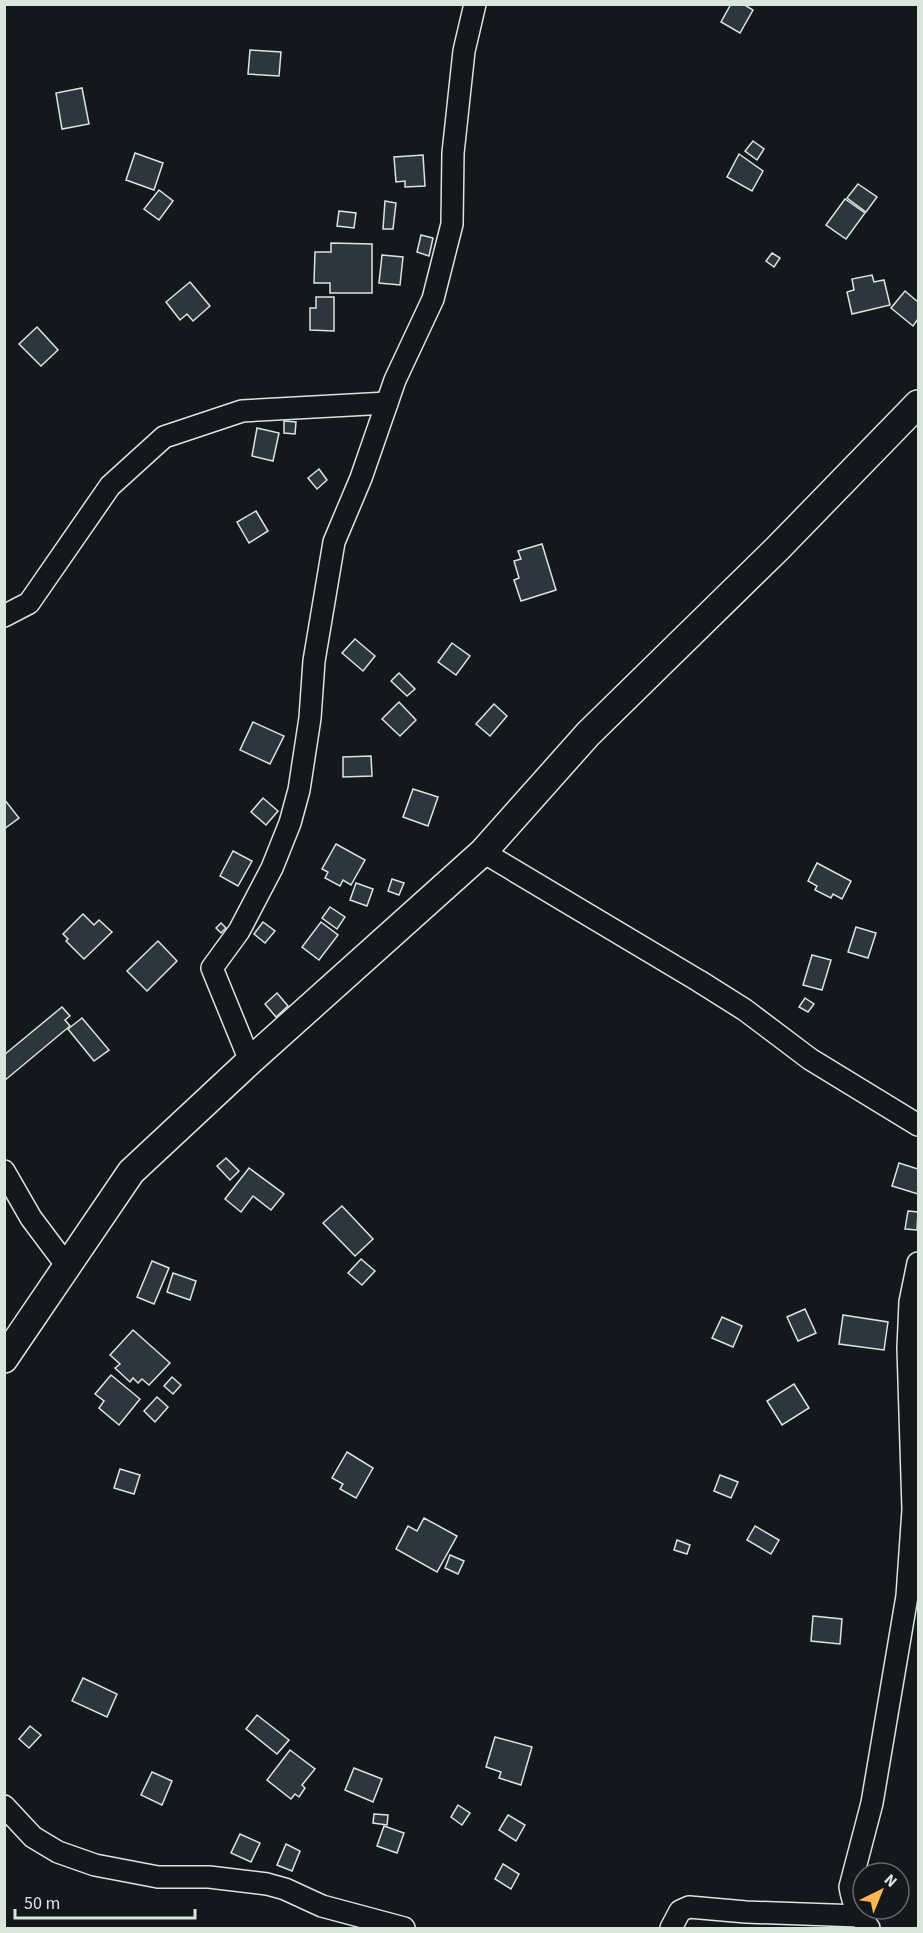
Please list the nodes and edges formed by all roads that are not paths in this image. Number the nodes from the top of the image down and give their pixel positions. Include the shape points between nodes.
1 (475, 4) edge
2 (387, 403) junction
3 (918, 404) edge
4 (4, 616) edge
5 (483, 852) junction
6 (250, 1061) junction
7 (918, 1125) edge
8 (4, 1171) edge
9 (918, 1263) edge
10 (67, 1266) junction
11 (4, 1359) edge
12 (4, 1806) edge
13 (864, 1922) edge
14 (404, 1929) edge
15 (671, 1929) edge

1 - 2 street via 464,51 456,119 452,224 433,299
2 - 4 street via 242,411 164,437 110,486 29,603
2 - 6 street via 334,542 314,661 299,790 290,823 239,931 212,968
3 - 5 street via 588,734
5 - 6 street
5 - 7 street via 745,1010 810,1059
6 - 10 street via 131,1172
8 - 10 street via 31,1218
9 - 13 street via 910,1302 908,1348 913,1510 907,1596 872,1803 850,1887
10 - 11 street
12 - 14 street via 33,1837 58,1852 95,1865 158,1877 209,1877 267,1884 322,1906
13 - 15 street via 689,1907 680,1911

